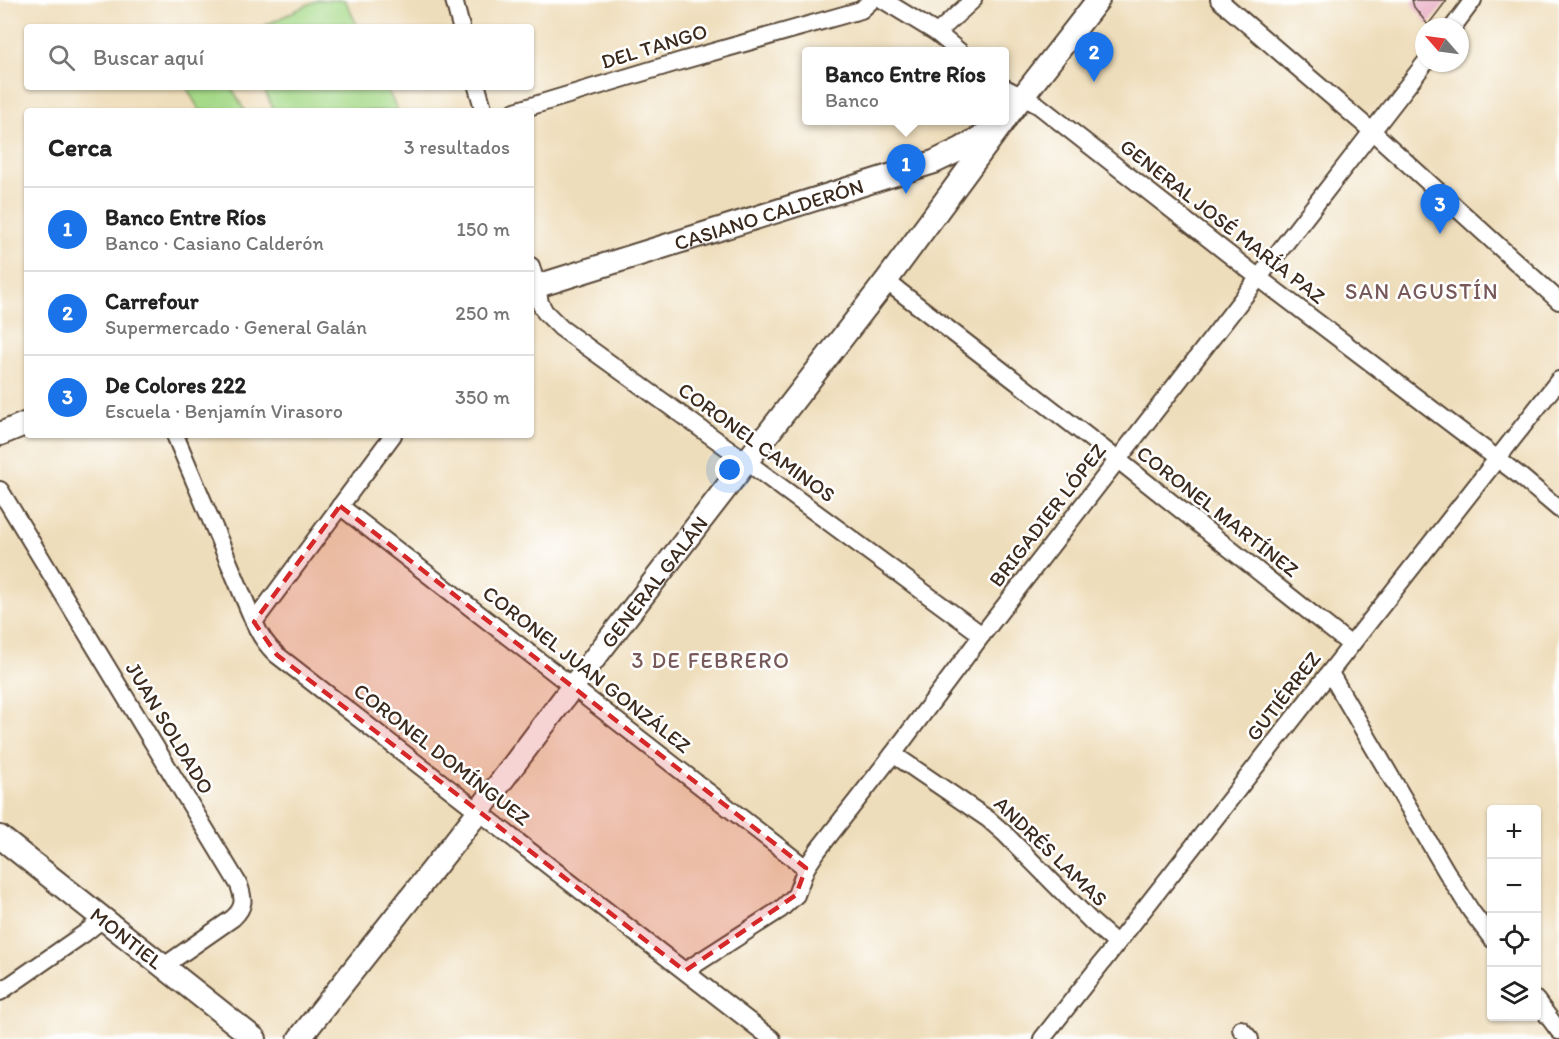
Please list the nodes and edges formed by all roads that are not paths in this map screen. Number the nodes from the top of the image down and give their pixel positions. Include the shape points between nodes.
1 (454, 0) edge
2 (872, 0) edge
3 (883, 0) edge
4 (973, 0) edge
5 (1098, 0) edge
6 (1219, 0) edge
7 (1473, 0) edge
8 (1460, 18) edge
9 (460, 24) edge
10 (937, 33) junction
11 (955, 47) edge
12 (1418, 72) edge
13 (478, 90) edge
14 (1014, 93) edge
15 (483, 108) edge
16 (525, 108) edge
17 (997, 125) edge
18 (1000, 125) edge
19 (1373, 132) junction
20 (911, 169) junction
21 (945, 203) junction
22 (1259, 278) junction
23 (534, 280) edge
24 (886, 281) junction
25 (534, 283) edge
26 (1559, 301) edge
27 (1559, 380) edge
28 (24, 424) edge
29 (0, 434) edge
30 (176, 438) edge
31 (391, 438) edge
32 (1496, 459) junction
33 (1118, 460) junction
34 (747, 462) junction
35 (0, 490) edge
36 (340, 506) junction
37 (1559, 509) edge
38 (254, 622) junction
39 (982, 636) junction
40 (1351, 645) junction
41 (1330, 673) junction
42 (573, 686) junction
43 (893, 754) junction
44 (479, 811) junction
45 (0, 837) edge
46 (806, 868) junction
47 (104, 918) junction
48 (1487, 933) edge
49 (1116, 943) junction
50 (164, 966) junction
51 (686, 971) junction
52 (0, 992) edge
53 (1541, 1009) edge
54 (1555, 1034) edge
55 (255, 1039) edge
56 (299, 1039) edge
57 (772, 1039) edge
58 (1042, 1039) edge

1 - 9 street
2 - 16 street, DEL TANGO via 861,10
3 - 10 street
4 - 10 street
5 - 14 street, GENERAL GALÁN
6 - 19 street
7 - 8 street
10 - 11 street
12 - 19 street, BRIGADIER LÓPEZ
13 - 15 street
14 - 22 street, GENERAL JOSÉ MARÍA PAZ via 1038,105
17 - 20 street, CASIANO CALDERÓN via 961,149
18 - 21 street, GENERAL GALÁN
19 - 22 street, BRIGADIER LÓPEZ
19 - 26 street
20 - 21 street via 943,176
20 - 23 street, CASIANO CALDERÓN
21 - 24 street, GENERAL GALÁN
22 - 32 street, GENERAL JOSÉ MARÍA PAZ
22 - 33 street, BRIGADIER LÓPEZ
24 - 33 street, CORONEL MARTÍNEZ
24 - 34 street, GENERAL GALÁN
25 - 34 street, CORONEL CAMINOS via 545,312 561,328
27 - 32 street, GUTIÉRREZ
28 - 29 street
30 - 38 street, CORONEL DOMÍNGUEZ
31 - 36 street
32 - 37 street, GENERAL JOSÉ MARÍA PAZ
32 - 40 street, GUTIÉRREZ
33 - 39 street, BRIGADIER LÓPEZ
33 - 40 street, CORONEL MARTÍNEZ
34 - 39 street, CORONEL CAMINOS
34 - 42 street, GENERAL GALÁN
35 - 50 street, JUAN SOLDADO via 239,885 243,904 239,912
36 - 38 street
36 - 42 street, CORONEL JUAN GONZÁLEZ
38 - 44 street, CORONEL DOMÍNGUEZ via 260,636 277,655
39 - 43 street, BRIGADIER LÓPEZ
40 - 41 street, GUTIÉRREZ
41 - 48 street via 1446,872
41 - 49 street, GUTIÉRREZ
42 - 44 street, GENERAL GALÁN
42 - 46 street, CORONEL JUAN GONZÁLEZ
43 - 46 street, BRIGADIER LÓPEZ
43 - 49 street, ANDRÉS LAMAS via 1004,832
44 - 51 street, CORONEL DOMÍNGUEZ
44 - 56 street, GENERAL GALÁN
45 - 47 street, MONTIEL
46 - 51 street, BRIGADIER LÓPEZ via 796,895 781,909
47 - 50 street, MONTIEL
47 - 52 street
49 - 58 street, GUTIÉRREZ
50 - 55 street, MONTIEL
51 - 57 street, CORONEL DOMÍNGUEZ
53 - 54 street

